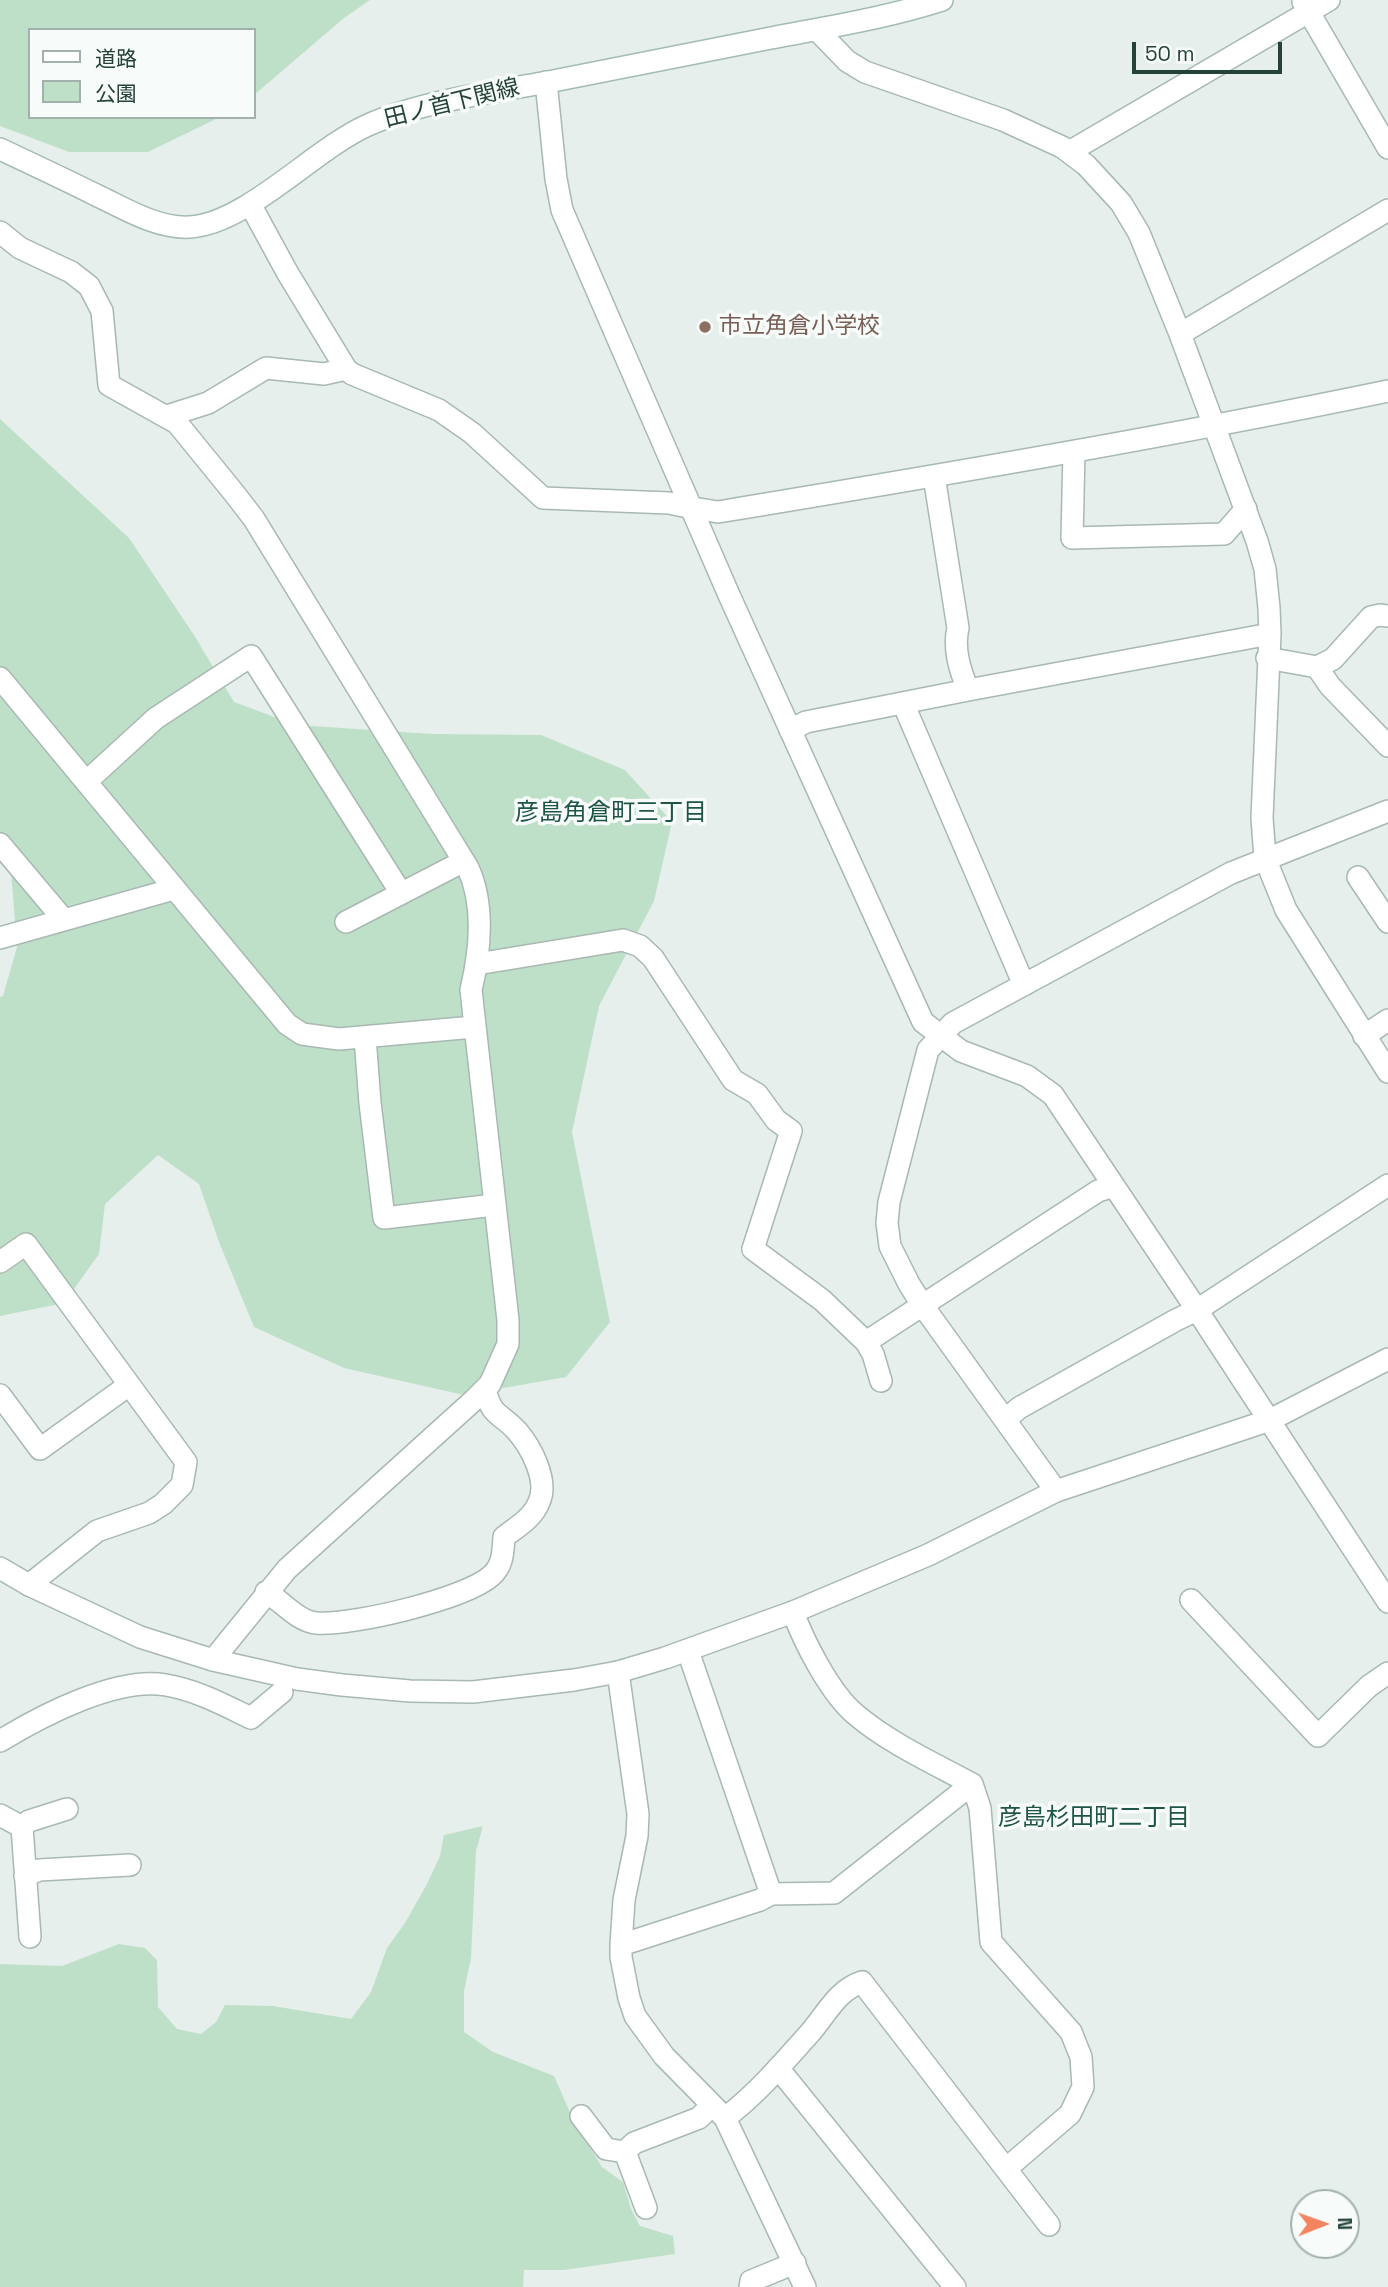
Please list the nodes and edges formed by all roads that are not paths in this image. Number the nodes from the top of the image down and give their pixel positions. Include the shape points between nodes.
1 (942, 0) edge
2 (1329, 0) edge
3 (1305, 6) edge
4 (817, 30) junction
5 (546, 82) junction
6 (1388, 148) edge
7 (0, 149) edge
8 (1069, 152) junction
9 (250, 204) junction
10 (1388, 210) edge
11 (0, 232) edge
12 (1180, 334) junction
13 (346, 369) junction
14 (1388, 391) edge
15 (167, 416) junction
16 (1216, 426) junction
17 (1074, 452) junction
18 (934, 476) junction
19 (693, 508) junction
20 (1246, 509) junction
21 (1388, 616) edge
22 (1269, 634) junction
23 (1267, 658) junction
24 (1317, 667) junction
25 (0, 678) edge
26 (968, 690) junction
27 (903, 703) junction
28 (790, 730) junction
29 (1388, 746) edge
30 (86, 782) junction
31 (1388, 811) edge
32 (0, 844) edge
33 (1265, 858) junction
34 (464, 860) junction
35 (1358, 877) dead end
36 (174, 889) junction
37 (401, 893) junction
38 (1385, 912) edge
39 (64, 920) junction
40 (346, 922) dead end
41 (0, 938) edge
42 (477, 964) junction
43 (1024, 985) junction
44 (1388, 1020) edge
45 (474, 1027) junction
46 (939, 1035) junction
47 (1364, 1036) junction
48 (366, 1037) junction
49 (1388, 1072) edge
50 (1388, 1185) edge
51 (1114, 1186) junction
52 (494, 1205) junction
53 (0, 1262) edge
54 (923, 1306) junction
55 (1197, 1310) junction
56 (866, 1342) junction
57 (1388, 1359) edge
58 (881, 1381) dead end
59 (129, 1385) junction
60 (485, 1389) junction
61 (0, 1395) edge
62 (1005, 1420) junction
63 (1270, 1420) junction
64 (1056, 1491) junction
65 (0, 1567) edge
66 (1381, 1576) edge
67 (29, 1585) junction
68 (266, 1592) junction
69 (1191, 1600) dead end
70 (1388, 1602) edge
71 (793, 1612) junction
72 (688, 1651) junction
73 (213, 1660) junction
74 (618, 1672) junction
75 (1388, 1673) edge
76 (282, 1692) dead end
77 (0, 1741) edge
78 (972, 1784) junction
79 (67, 1809) dead end
80 (0, 1815) edge
81 (22, 1827) junction
82 (130, 1865) dead end
83 (25, 1877) junction
84 (771, 1894) junction
85 (30, 1937) dead end
86 (621, 1945) junction
87 (778, 2068) junction
88 (718, 2111) junction
89 (581, 2116) dead end
90 (625, 2151) junction
91 (1007, 2168) junction
92 (646, 2207) dead end
93 (1049, 2225) dead end
94 (795, 2263) junction
95 (750, 2287) edge
96 (806, 2287) edge
97 (955, 2287) edge

1 - 4 street, 田ノ首下関線
2 - 3 street
3 - 6 street
3 - 8 street
4 - 5 street, 田ノ首下関線
4 - 8 street via 847,61 865,72 1003,121
5 - 9 street, 田ノ首下関線 via 468,96 369,125 338,141
5 - 19 street via 562,210
7 - 9 street, 田ノ首下関線 via 146,218 180,228 202,226
8 - 12 street via 1121,203 1139,233
9 - 13 street
10 - 12 street
11 - 15 street via 89,286 102,311 109,385
12 - 16 street
13 - 15 street via 324,374 266,368 208,403
13 - 19 street via 446,415 543,498
14 - 16 street
15 - 34 street via 211,462 254,519
16 - 17 street
16 - 20 street
17 - 18 street
17 - 20 street via 1072,538 1224,534
18 - 19 street via 718,512
18 - 26 street via 958,628 955,641
19 - 28 street
20 - 22 street via 1265,569
21 - 24 street via 1371,617 1333,659
22 - 23 street
22 - 26 street
23 - 24 street
23 - 33 street
24 - 29 street
25 - 30 street
26 - 27 street
27 - 28 street via 806,722
27 - 43 street
28 - 46 street via 923,1023
30 - 36 street
30 - 37 street via 156,718 251,656
31 - 33 street
32 - 39 street
33 - 43 street
33 - 47 street via 1286,910
34 - 37 street
34 - 42 street via 476,884
35 - 38 street
36 - 39 street
36 - 48 street via 287,1024 320,1038
37 - 40 street
39 - 41 street
42 - 45 street via 471,990
42 - 56 street via 623,940 640,946 653,958 733,1080 757,1094 776,1120 791,1131 753,1249 822,1300
43 - 46 street via 965,1015
44 - 47 street
45 - 48 street
45 - 52 street
46 - 51 street via 961,1051 1008,1067 1047,1090
46 - 54 street via 928,1050 887,1223 890,1246
47 - 49 street
48 - 52 street via 384,1218
50 - 55 street
51 - 54 street via 1098,1191
51 - 55 street
52 - 60 street via 508,1343
53 - 59 street via 26,1244
54 - 56 street
54 - 62 street
55 - 62 street
55 - 63 street
56 - 58 street
57 - 63 street
59 - 61 street via 40,1449
59 - 67 street via 186,1462 182,1485 149,1513 97,1531
60 - 68 street
60 - 68 street via 489,1407 526,1443 541,1487 541,1499 533,1513 505,1537 503,1556 492,1576 431,1602 340,1622 308,1621
62 - 64 street
63 - 64 street
63 - 66 street
64 - 71 street via 928,1555
65 - 67 street
66 - 70 street
67 - 73 street via 141,1637
68 - 73 street
69 - 75 street via 1318,1736 1368,1686
71 - 72 street
71 - 78 street via 802,1636 855,1714 910,1751
72 - 74 street
72 - 84 street
73 - 74 street via 297,1679 410,1691 473,1692
74 - 86 street via 638,1814
76 - 77 street via 251,1718 165,1684 110,1689
78 - 84 street via 834,1893
78 - 91 street via 980,1808 991,1942 1071,2032 1081,2057 1083,2087 1070,2114
79 - 81 street
80 - 81 street
81 - 83 street
82 - 83 street via 39,1870
83 - 85 street
84 - 86 street
86 - 88 street via 635,2016 664,2056
87 - 88 street via 746,2102
87 - 91 street via 828,2007 862,1982
87 - 97 street
88 - 90 street via 634,2143
88 - 94 street
89 - 90 street via 606,2149
90 - 92 street
91 - 93 street
94 - 95 street via 751,2281
94 - 96 street

